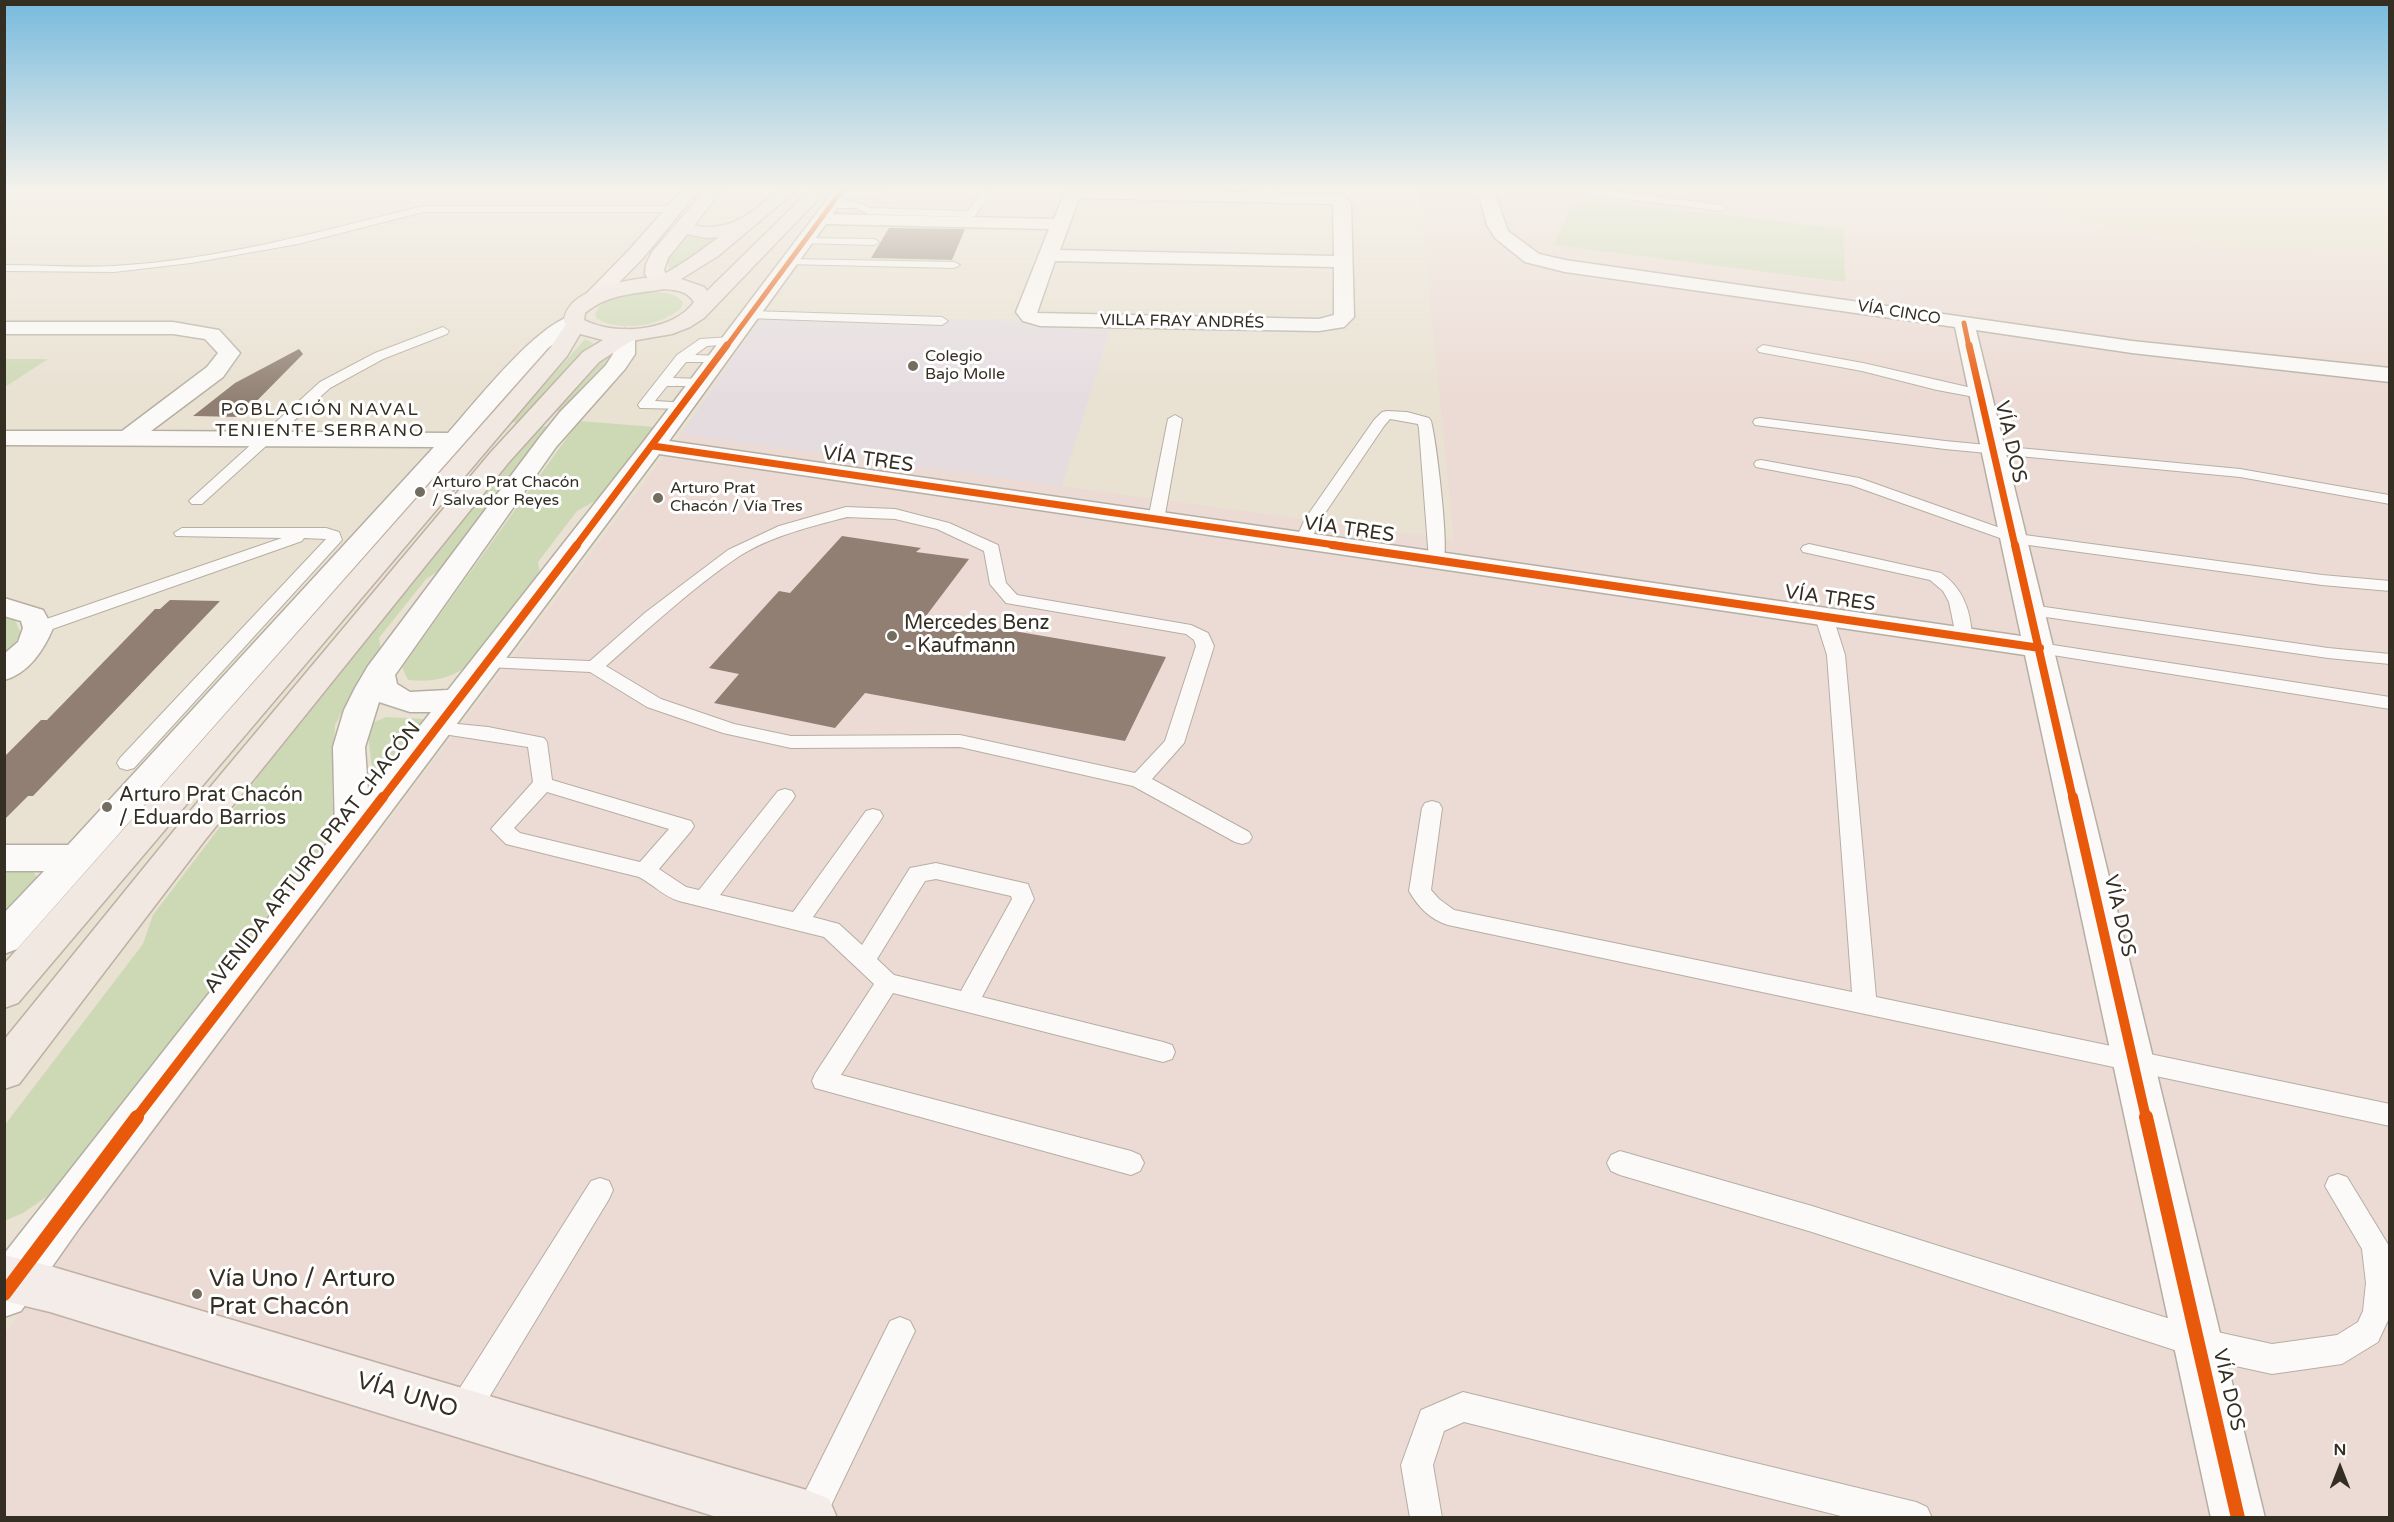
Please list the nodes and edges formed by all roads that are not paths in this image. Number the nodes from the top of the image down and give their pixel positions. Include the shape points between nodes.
1 (190, 260) edge
2 (631, 260) edge
3 (657, 260) edge
4 (699, 260) edge
5 (758, 260) edge
6 (1047, 260) edge
7 (1261, 260) edge
8 (1540, 260) edge
9 (790, 262) joint
10 (1344, 262) joint
11 (954, 265) dead end
12 (4, 268) edge
13 (660, 284) junction
14 (594, 297) junction
15 (703, 306) junction
16 (751, 315) junction
17 (942, 321) dead end
18 (575, 323) junction
19 (1964, 323) junction
20 (4, 328) edge
21 (443, 331) dead end
22 (625, 335) junction
23 (731, 341) junction
24 (1763, 350) dead end
25 (682, 358) junction
26 (718, 359) junction
27 (2390, 375) edge
28 (663, 381) junction
29 (700, 382) junction
30 (1980, 394) junction
31 (683, 406) junction
32 (1175, 419) dead end
33 (1760, 422) dead end
34 (4, 438) edge
35 (128, 438) junction
36 (266, 438) junction
37 (454, 440) junction
38 (653, 446) junction
39 (1993, 448) junction
40 (1761, 464) dead end
41 (2389, 500) edge
42 (197, 501) dead end
43 (1156, 520) junction
44 (182, 533) dead end
45 (312, 533) junction
46 (2014, 537) junction
47 (1303, 541) junction
48 (1809, 549) dead end
49 (1437, 560) junction
50 (2390, 586) edge
51 (4, 606) edge
52 (2031, 610) junction
53 (1824, 617) junction
54 (38, 628) junction
55 (1963, 637) junction
56 (2040, 648) junction
57 (2390, 659) edge
58 (487, 662) junction
59 (594, 667) junction
60 (4, 671) edge
61 (379, 673) junction
62 (459, 698) junction
63 (2390, 703) edge
64 (436, 728) junction
65 (127, 763) dead end
66 (1139, 781) junction
67 (543, 784) junction
68 (785, 796) dead end
69 (1432, 808) dead end
70 (873, 816) dead end
71 (353, 837) junction
72 (1242, 837) dead end
73 (4, 858) edge
74 (78, 858) junction
75 (644, 871) junction
76 (704, 899) junction
77 (798, 922) junction
78 (6, 935) edge
79 (864, 961) junction
80 (887, 982) junction
81 (4, 992) edge
82 (967, 1003) junction
83 (1865, 1004) junction
84 (1163, 1052) dead end
85 (2134, 1060) junction
86 (4, 1071) edge
87 (2390, 1114) edge
88 (1131, 1163) dead end
89 (1620, 1163) dead end
90 (2338, 1186) dead end
91 (600, 1190) dead end
92 (8, 1284) edge
93 (900, 1331) dead end
94 (2199, 1343) junction
95 (462, 1413) junction
96 (809, 1517) edge
97 (1426, 1518) edge
98 (1916, 1518) edge
99 (2238, 1518) edge

1 - 12 lane via 114,269
2 - 14 main road
3 - 13 main road via 655,277
4 - 13 highway
5 - 15 highway
6 - 10 street, VILLA FRAY ANDRÉS via 1026,312 1034,319 1332,324 1344,317
7 - 10 street
8 - 19 street, VÍA CINCO
9 - 11 lane
9 - 16 street, AVENIDA ARTURO PRAT CHACÓN
13 - 14 highway via 625,287
13 - 15 highway via 692,289 701,295
14 - 18 highway via 575,311
15 - 22 highway via 692,317 671,327
16 - 17 lane
16 - 23 street, AVENIDA ARTURO PRAT CHACÓN
18 - 22 highway via 594,332
18 - 37 street via 545,339
18 - 81 highway via 559,351 497,424
19 - 27 street, VÍA CINCO via 2132,347
19 - 30 street, VÍA DOS
20 - 35 street via 173,328 212,334 230,353 215,372
21 - 36 lane via 379,356 324,385
22 - 61 street, AVENIDA ARTURO PRAT CHACÓN via 624,354 614,369 548,442
22 - 86 highway via 591,357 500,457 192,831
23 - 25 lane via 704,342
23 - 26 street, AVENIDA ARTURO PRAT CHACÓN
24 - 30 lane via 1863,367
25 - 26 lane
25 - 28 lane
26 - 29 street, AVENIDA ARTURO PRAT CHACÓN
28 - 29 lane
28 - 31 lane via 645,405
29 - 31 street, AVENIDA ARTURO PRAT CHACÓN
30 - 39 street, VÍA DOS
31 - 38 street, AVENIDA ARTURO PRAT CHACÓN
32 - 43 lane
33 - 39 lane
34 - 35 street
35 - 36 street
36 - 37 street
36 - 42 lane
37 - 74 street
38 - 43 street, VÍA TRES
38 - 58 street, AVENIDA ARTURO PRAT CHACÓN
39 - 41 lane via 2240,473
39 - 46 street, VÍA DOS
40 - 46 lane via 1854,481
43 - 47 street, VÍA TRES
44 - 45 lane
45 - 54 lane
45 - 65 lane via 333,536 334,540
46 - 50 lane
46 - 52 street, VÍA DOS
47 - 49 street, VÍA TRES
47 - 49 lane via 1313,519 1379,423 1387,415 1407,416 1424,421 1426,429
48 - 55 lane via 1935,576 1947,583 1963,617
49 - 53 street, VÍA TRES
51 - 54 street via 33,616
52 - 56 street, VÍA DOS
52 - 57 lane
53 - 55 street, VÍA TRES
53 - 83 lane via 1836,655
54 - 60 street via 30,646
55 - 56 street, VÍA TRES
56 - 63 lane
56 - 85 street, VÍA DOS
58 - 59 lane
58 - 62 street, AVENIDA ARTURO PRAT CHACÓN
59 - 66 lane via 654,703 730,729 791,742 960,741
59 - 66 lane via 734,553 785,530 846,512 895,514 943,526 992,548 998,584 1012,599 1191,630 1202,637 1205,646 1174,743
61 - 62 street, AVENIDA ARTURO PRAT CHACÓN via 379,683 394,698 424,703
61 - 71 street, AVENIDA ARTURO PRAT CHACÓN via 360,710 349,747
62 - 64 street, AVENIDA ARTURO PRAT CHACÓN
64 - 67 lane via 537,742
64 - 71 street, AVENIDA ARTURO PRAT CHACÓN
66 - 72 lane
67 - 75 lane via 684,826
67 - 75 lane via 501,829 513,839
68 - 76 lane
69 - 83 lane via 1420,891 1448,917
70 - 77 lane
71 - 92 street, AVENIDA ARTURO PRAT CHACÓN
73 - 74 street
74 - 78 street
75 - 76 lane via 679,893
76 - 77 lane
77 - 79 lane via 831,930
79 - 80 lane
79 - 82 lane via 918,874 936,871 1020,890 1023,899
80 - 82 lane
80 - 88 lane via 824,1081
82 - 84 lane
83 - 85 lane
85 - 87 lane
85 - 94 street, VÍA DOS
89 - 94 lane via 1812,1219
90 - 94 lane via 2375,1246 2380,1283 2377,1312 2368,1332 2342,1349 2272,1359
91 - 95 lane
92 - 95 main road, VÍA UNO via 50,1289
93 - 96 lane
94 - 99 street, VÍA DOS
95 - 96 main road, VÍA UNO
97 - 98 lane via 1417,1465 1432,1421 1463,1407

